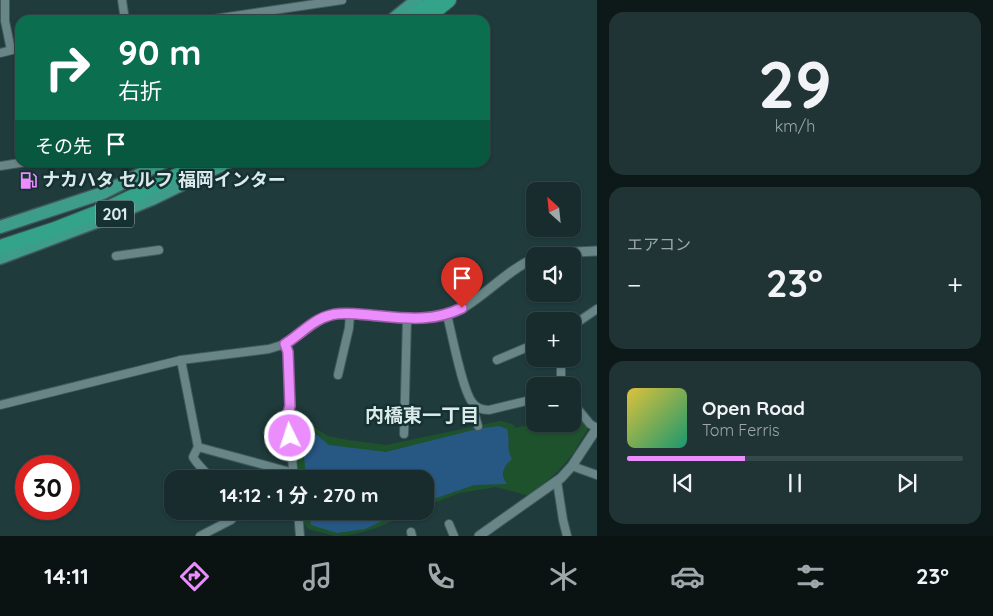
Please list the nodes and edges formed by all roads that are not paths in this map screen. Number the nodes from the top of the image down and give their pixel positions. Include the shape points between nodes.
1 (4, 0) edge
2 (122, 0) edge
3 (342, 0) edge
4 (417, 0) edge
5 (435, 0) edge
6 (449, 0) edge
7 (455, 0) edge
8 (124, 15) edge
9 (241, 15) edge
10 (398, 15) edge
11 (416, 15) edge
12 (431, 15) edge
13 (438, 15) edge
14 (15, 49) edge
15 (11, 50) junction
16 (0, 53) edge
17 (15, 164) edge
18 (0, 166) edge
19 (148, 167) edge
20 (174, 167) edge
21 (195, 167) edge
22 (218, 167) edge
23 (0, 227) edge
24 (0, 238) edge
25 (0, 247) edge
26 (160, 250) dead end
27 (597, 251) edge
28 (581, 252) edge
29 (116, 256) dead end
30 (0, 258) edge
31 (526, 262) edge
32 (597, 309) edge
33 (350, 314) junction
34 (447, 315) junction
35 (407, 318) junction
36 (581, 320) edge
37 (285, 344) junction
38 (526, 348) edge
39 (181, 360) junction
40 (497, 360) dead end
41 (338, 374) dead end
42 (526, 401) edge
43 (0, 405) edge
44 (475, 406) junction
45 (581, 413) edge
46 (478, 426) dead end
47 (597, 428) edge
48 (404, 434) dead end
49 (198, 447) junction
50 (572, 466) junction
51 (205, 470) edge
52 (274, 470) edge
53 (293, 470) edge
54 (597, 475) edge
55 (557, 481) junction
56 (231, 520) edge
57 (299, 520) edge
58 (449, 524) dead end
59 (200, 536) edge
60 (300, 536) edge
61 (454, 536) edge
62 (479, 536) edge
63 (567, 536) edge

1 - 15 street
2 - 8 street
3 - 9 street
4 - 10 highway
5 - 11 highway
6 - 12 highway
7 - 13 highway
14 - 15 street
15 - 16 street
17 - 18 street
19 - 23 highway, 201 via 103,193
20 - 24 highway via 105,199
21 - 25 highway via 106,209
22 - 30 highway, 201 via 152,199
26 - 29 street
27 - 28 street
31 - 34 street via 469,304
32 - 36 street
33 - 35 street
33 - 37 street via 329,315 318,320
33 - 41 street via 350,328
34 - 35 street
34 - 44 street via 467,393
35 - 48 street
37 - 39 street via 269,349
37 - 53 street
38 - 40 street
39 - 43 street
39 - 49 street
42 - 44 street via 489,410
44 - 46 street
45 - 47 street
47 - 50 street
49 - 51 street via 193,457
49 - 52 street
50 - 54 street
50 - 55 street
55 - 62 street
55 - 63 street
56 - 59 street
57 - 60 street
58 - 61 street

